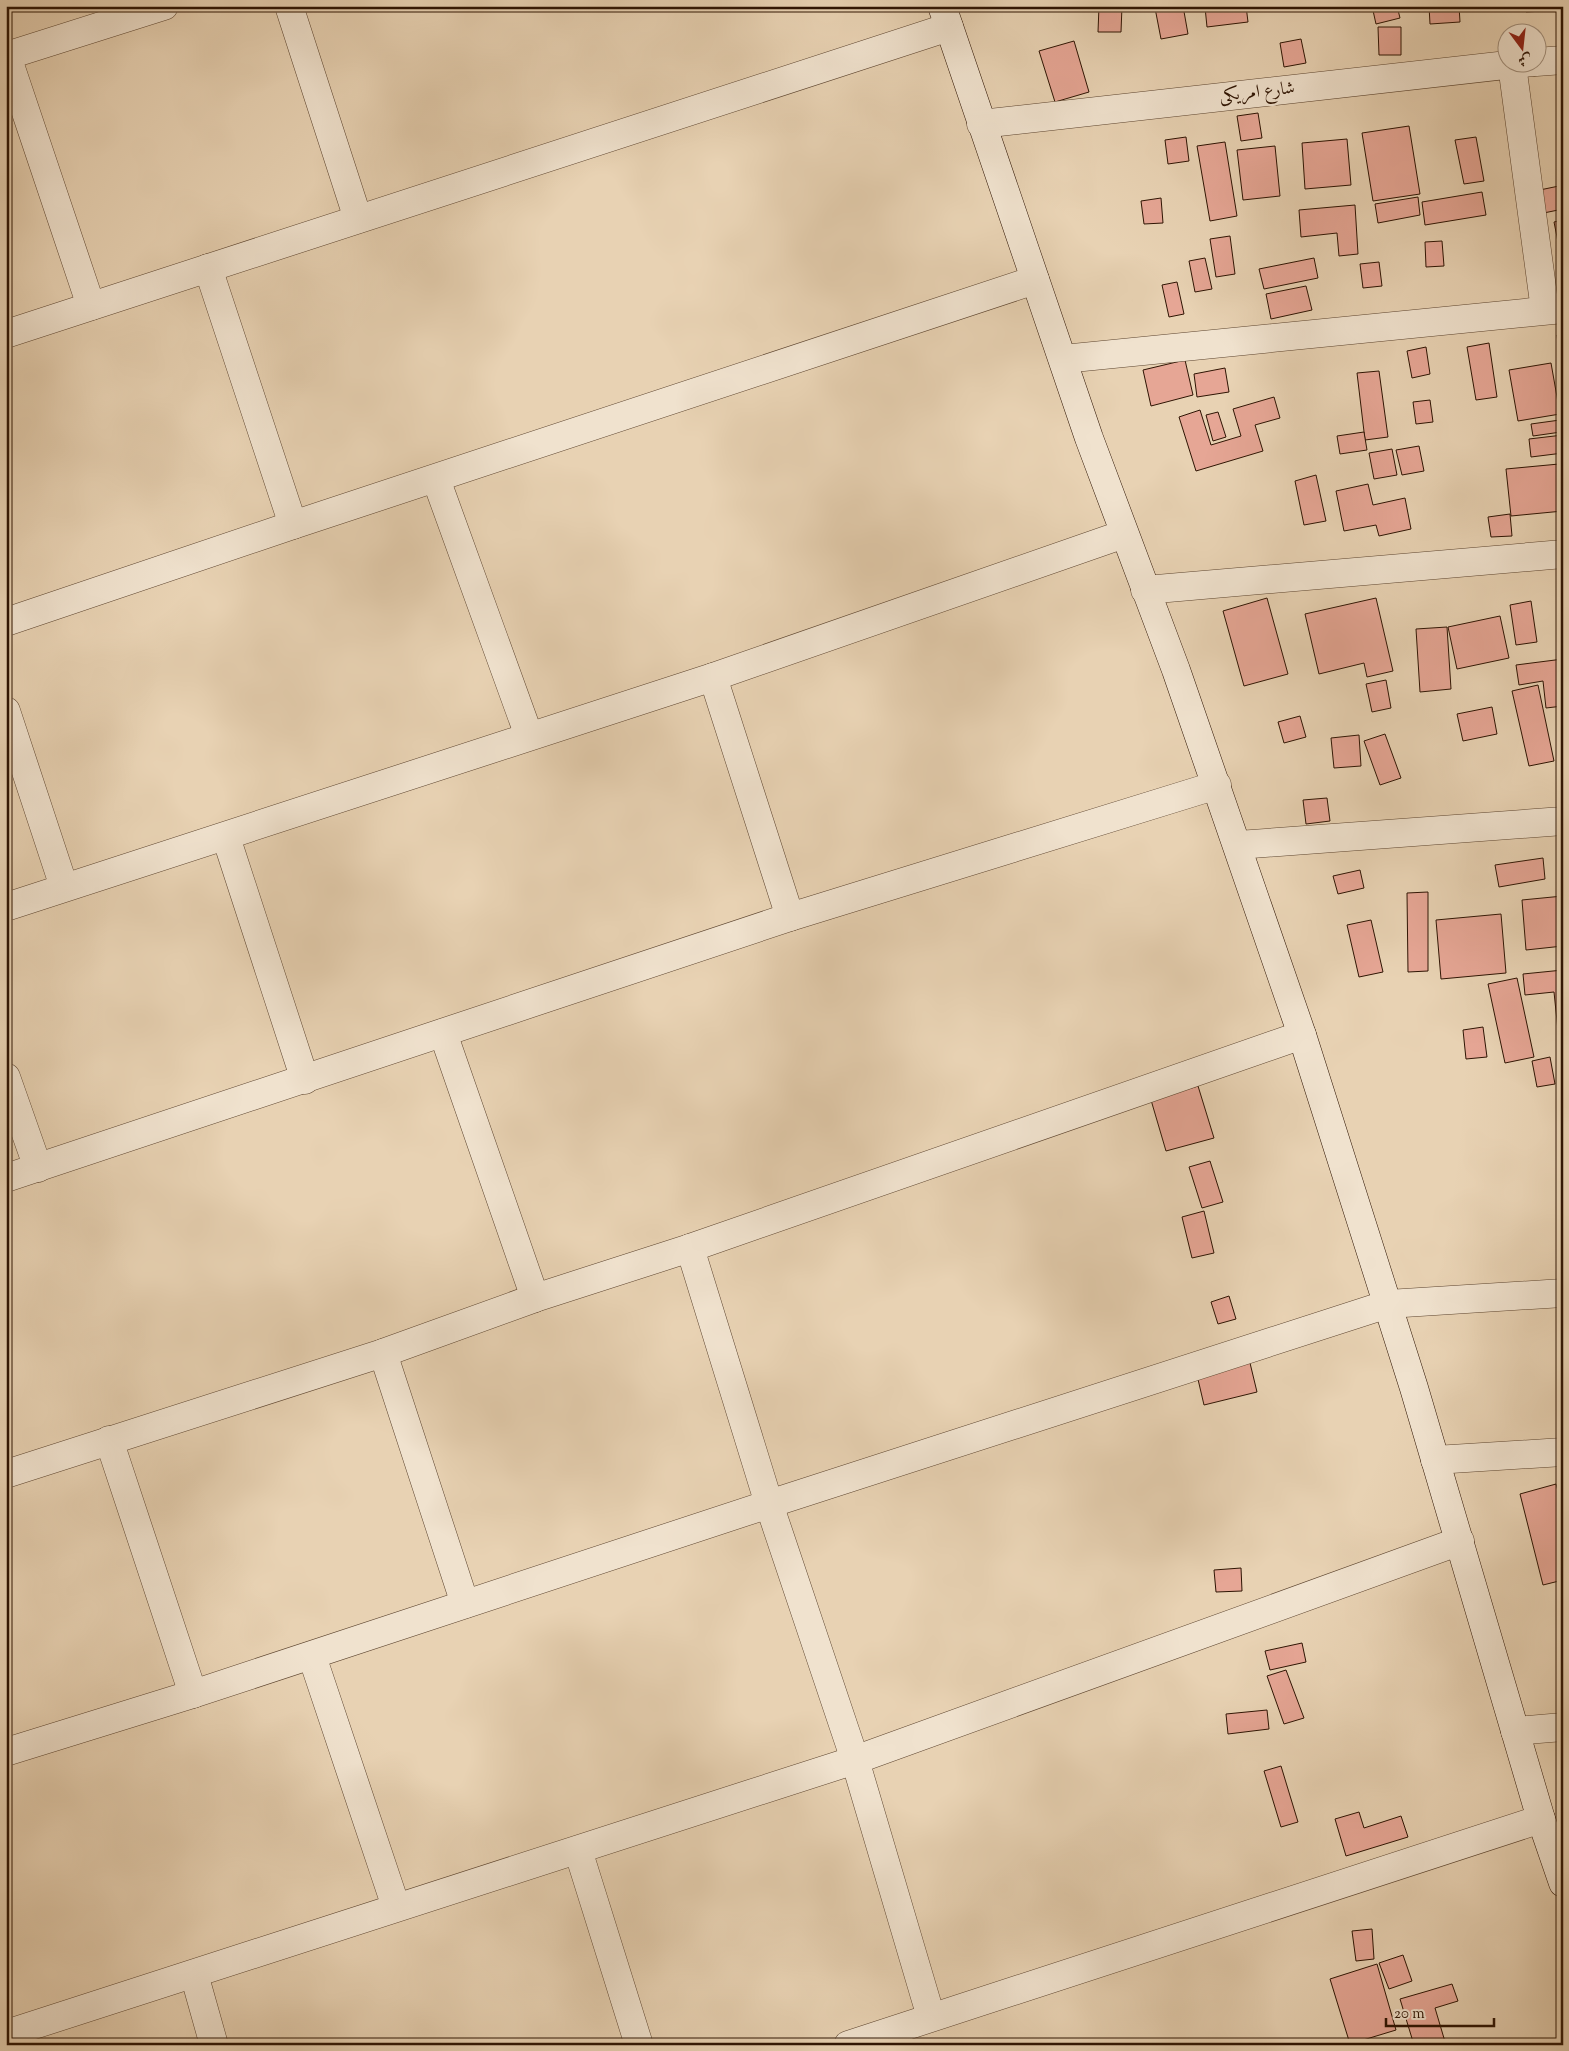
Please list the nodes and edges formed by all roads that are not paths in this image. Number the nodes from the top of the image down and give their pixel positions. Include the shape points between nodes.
1 (164, 6) edge
2 (289, 6) edge
3 (945, 17) edge
4 (6, 56) edge
5 (1563, 60) edge
6 (1546, 61) edge
7 (1496, 66) edge
8 (1528, 72) edge
9 (981, 124) junction
10 (358, 220) junction
11 (208, 268) junction
12 (1035, 280) junction
13 (91, 306) junction
14 (1554, 310) edge
15 (6, 334) edge
16 (1063, 359) junction
17 (436, 478) junction
18 (294, 525) junction
19 (1124, 534) junction
20 (1563, 554) edge
21 (1145, 590) junction
22 (6, 622) edge
23 (713, 677) junction
24 (6, 711) edge
25 (529, 736) junction
26 (1217, 785) junction
27 (1563, 821) edge
28 (226, 836) junction
29 (1238, 845) junction
30 (64, 887) junction
31 (6, 907) edge
32 (790, 917) junction
33 (443, 1033) junction
34 (1302, 1035) junction
35 (6, 1077) edge
36 (305, 1080) junction
37 (38, 1168) junction
38 (6, 1178) edge
39 (690, 1248) junction
40 (1563, 1293) edge
41 (535, 1298) junction
42 (1388, 1304) junction
43 (383, 1353) junction
44 (109, 1440) junction
45 (1563, 1452) edge
46 (1435, 1460) junction
47 (6, 1474) edge
48 (769, 1504) junction
49 (1460, 1541) junction
50 (465, 1604) junction
51 (312, 1656) junction
52 (193, 1694) junction
53 (1563, 1727) edge
54 (1515, 1731) junction
55 (6, 1752) edge
56 (855, 1760) junction
57 (1541, 1819) junction
58 (578, 1850) junction
59 (1563, 1883) edge
60 (396, 1907) junction
61 (194, 1974) junction
62 (931, 2017) junction
63 (6, 2034) edge
64 (214, 2045) edge
65 (639, 2045) edge
66 (848, 2045) edge

1 - 4 street
2 - 10 street
3 - 9 street
3 - 10 street
4 - 13 street
5 - 6 street, شارع امريكى
7 - 9 street, شارع امريكى
8 - 14 street
9 - 12 street
10 - 11 street
11 - 13 street
11 - 18 street
12 - 16 street
12 - 17 street
13 - 15 street
14 - 16 street
16 - 19 street
17 - 18 street
17 - 25 street
18 - 22 street
19 - 21 street
19 - 23 street
20 - 21 street
21 - 26 street
23 - 25 street
23 - 32 street
24 - 30 street
25 - 28 street
26 - 29 street
26 - 32 street
27 - 29 street
28 - 30 street
28 - 36 street
29 - 34 street
30 - 31 street
32 - 33 street
33 - 36 street
33 - 41 street
34 - 39 street
34 - 42 street
35 - 37 street
36 - 37 street
37 - 38 street
39 - 41 street
39 - 48 street
40 - 42 street
41 - 43 street
42 - 46 street
42 - 48 street
43 - 44 street
43 - 50 street
44 - 47 street
44 - 52 street
45 - 46 street
46 - 49 street
48 - 50 street
48 - 56 street
49 - 54 street
49 - 56 street
50 - 51 street
51 - 52 street
51 - 60 street
52 - 55 street
53 - 54 street
54 - 57 street
56 - 58 street
56 - 62 street
57 - 59 street
57 - 62 street
58 - 60 street
58 - 65 street
60 - 61 street
61 - 63 street
61 - 64 street
62 - 66 street

